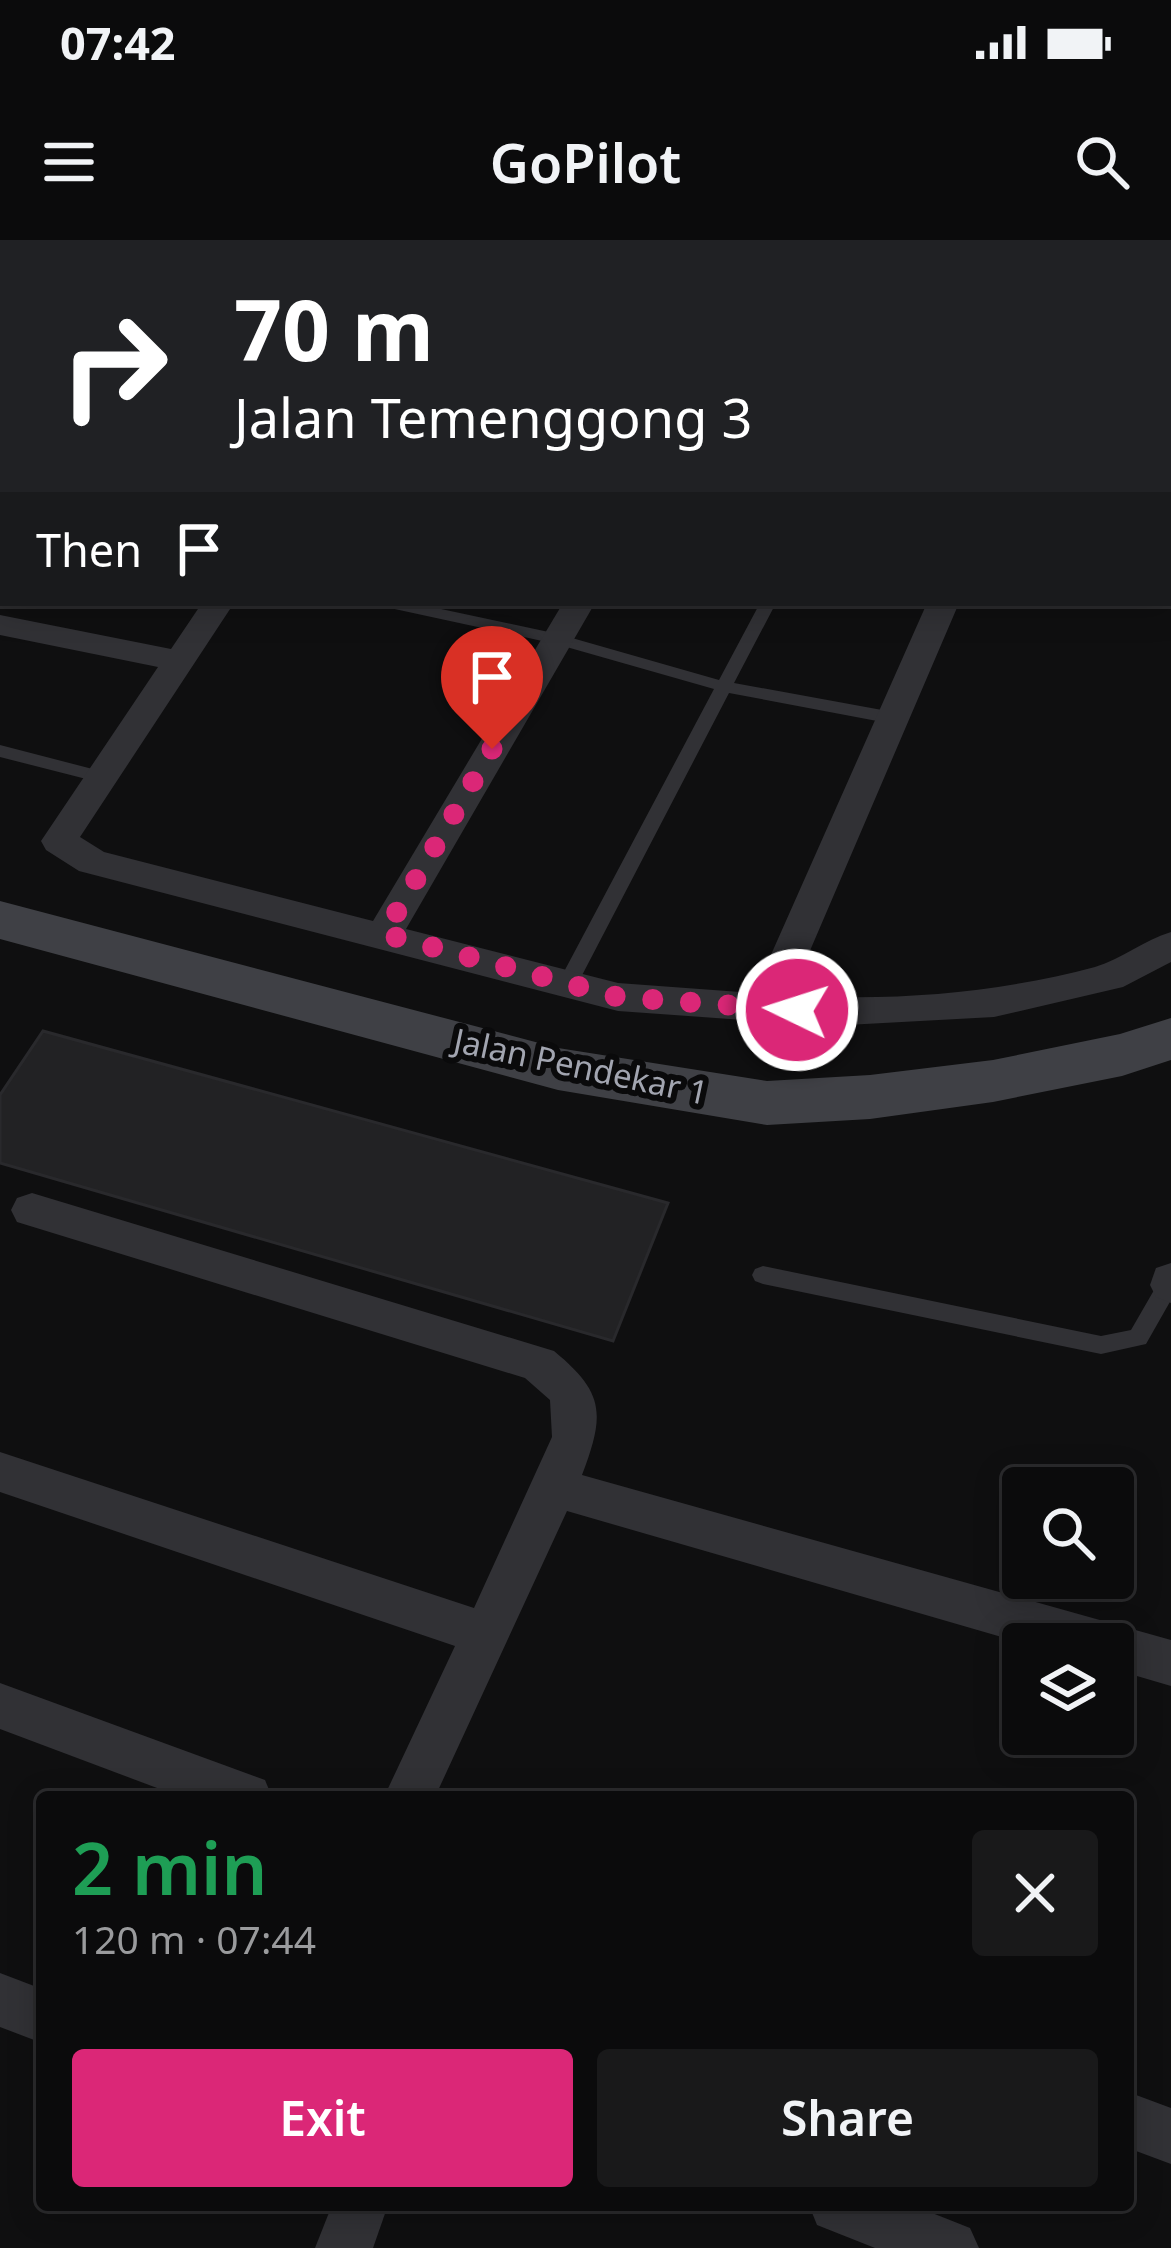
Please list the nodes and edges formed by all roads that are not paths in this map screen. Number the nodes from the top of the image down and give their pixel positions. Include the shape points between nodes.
1 (216, 606) edge
2 (404, 606) edge
3 (577, 606) edge
4 (766, 606) edge
5 (942, 606) edge
6 (0, 625) edge
7 (558, 639) junction
8 (179, 661) junction
9 (725, 687) junction
10 (893, 718) junction
11 (0, 751) edge
12 (102, 777) junction
13 (0, 920) edge
14 (384, 934) junction
15 (1171, 946) edge
16 (568, 983) junction
17 (766, 1008) junction
18 (1170, 1041) edge
19 (32, 1210) dead end
20 (764, 1275) dead end
21 (1170, 1283) edge
22 (0, 1472) edge
23 (554, 1487) junction
24 (1030, 1623) edge
25 (488, 1635) junction
26 (1134, 1653) edge
27 (1171, 1664) edge
28 (0, 1706) edge
29 (231, 1791) edge
30 (412, 1791) edge
31 (0, 2000) edge
32 (36, 2014) edge
33 (1134, 2122) edge
34 (1171, 2136) edge
35 (358, 2211) edge
36 (852, 2211) edge
37 (945, 2247) edge
38 (344, 2248) edge

1 - 8 street
2 - 7 lane
3 - 7 street
4 - 9 lane
5 - 10 street
6 - 8 street
7 - 9 lane
7 - 14 street
8 - 12 street
9 - 10 lane
9 - 16 lane
10 - 17 street
11 - 12 lane
12 - 14 street via 59,841 92,862
13 - 18 street, Jalan Pendekar 1 via 558,1069 767,1102 993,1081
14 - 16 street
15 - 17 street via 1110,977 994,1003
16 - 17 street via 618,997
19 - 23 street via 539,1364 572,1392 574,1437
20 - 21 lane via 1101,1345 1138,1338
22 - 25 street
23 - 24 street
23 - 25 street
25 - 30 street
26 - 27 street
28 - 29 street
31 - 32 street
33 - 34 street
35 - 38 street
36 - 37 street

